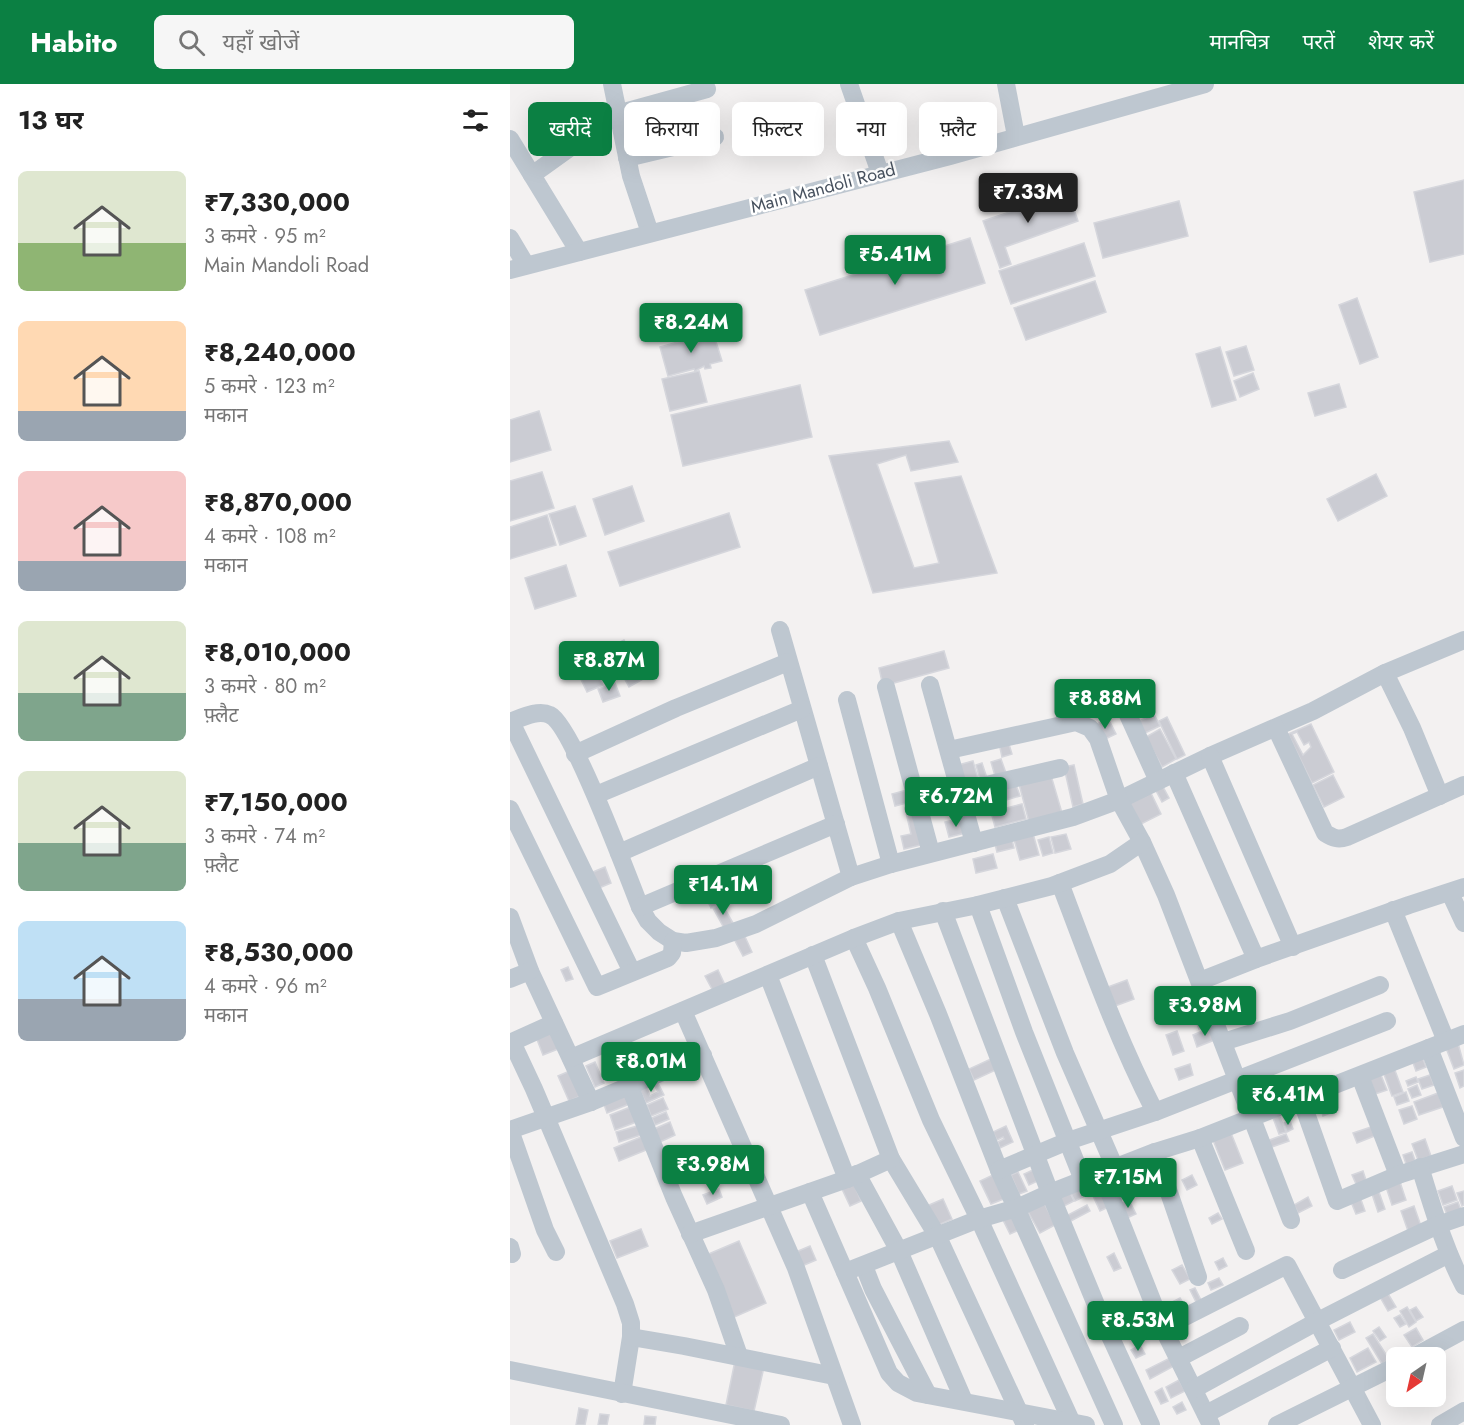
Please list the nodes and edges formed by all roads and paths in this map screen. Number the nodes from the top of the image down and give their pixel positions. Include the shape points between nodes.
1 (612, 84) edge
2 (849, 84) edge
3 (1006, 84) edge
4 (1205, 84) edge
5 (707, 89) dead end
6 (617, 114) junction
7 (1016, 136) junction
8 (510, 139) edge
9 (635, 156) edge
10 (627, 158) junction
11 (880, 173) junction
12 (532, 175) junction
13 (651, 233) junction
14 (510, 238) edge
15 (579, 252) junction
16 (518, 268) edge
17 (780, 630) dead end
18 (1464, 640) edge
19 (789, 662) junction
20 (1386, 673) junction
21 (930, 685) dead end
22 (886, 687) dead end
23 (1120, 697) dead end
24 (847, 700) dead end
25 (802, 709) junction
26 (511, 722) edge
27 (1276, 728) junction
28 (949, 750) junction
29 (575, 754) junction
30 (1210, 756) junction
31 (819, 766) junction
32 (1060, 768) dead end
33 (1166, 777) junction
34 (1464, 785) edge
35 (960, 791) junction
36 (596, 795) junction
37 (1440, 796) junction
38 (1119, 800) junction
39 (510, 809) edge
40 (836, 825) junction
41 (1142, 842) junction
42 (974, 843) junction
43 (619, 852) junction
44 (931, 853) junction
45 (891, 864) junction
46 (850, 877) junction
47 (1060, 883) junction
48 (1457, 890) edge
49 (1005, 898) junction
50 (978, 905) junction
51 (640, 908) junction
52 (1393, 910) junction
53 (944, 911) junction
54 (510, 917) edge
55 (899, 921) junction
56 (1464, 923) edge
57 (854, 938) junction
58 (673, 941) junction
59 (1293, 947) junction
60 (813, 955) junction
61 (1256, 959) junction
62 (530, 971) junction
63 (632, 972) junction
64 (768, 975) junction
65 (510, 979) edge
66 (1200, 981) junction
67 (1380, 985) dead end
68 (683, 1011) junction
69 (1387, 1022) dead end
70 (554, 1023) junction
71 (1464, 1034) edge
72 (1223, 1042) junction
73 (511, 1043) edge
74 (1438, 1045) junction
75 (703, 1055) junction
76 (571, 1058) junction
77 (1360, 1076) junction
78 (1237, 1080) junction
79 (629, 1085) junction
80 (1301, 1099) junction
81 (591, 1102) junction
82 (1155, 1112) junction
83 (1250, 1117) junction
84 (546, 1118) junction
85 (510, 1130) edge
86 (1098, 1131) junction
87 (1200, 1138) junction
88 (1464, 1138) edge
89 (1068, 1142) junction
90 (1155, 1152) junction
91 (1464, 1154) edge
92 (1035, 1155) junction
93 (891, 1159) junction
94 (1420, 1167) junction
95 (999, 1170) junction
96 (1108, 1171) junction
97 (1398, 1175) junction
98 (852, 1176) junction
99 (1083, 1180) junction
100 (810, 1192) junction
101 (1050, 1193) junction
102 (768, 1207) junction
103 (1017, 1208) junction
104 (1464, 1216) edge
105 (979, 1220) junction
106 (1291, 1220) dead end
107 (1438, 1225) junction
108 (690, 1234) junction
109 (938, 1237) junction
110 (899, 1251) junction
111 (1246, 1251) dead end
112 (556, 1252) dead end
113 (1449, 1254) junction
114 (864, 1266) junction
115 (1342, 1270) dead end
116 (846, 1272) junction
117 (1198, 1277) dead end
118 (1464, 1286) edge
119 (1318, 1321) junction
120 (1240, 1326) dead end
121 (1163, 1328) junction
122 (1464, 1330) edge
123 (631, 1337) junction
124 (1432, 1347) edge
125 (1332, 1348) junction
126 (739, 1356) junction
127 (1179, 1358) junction
128 (510, 1370) edge
129 (1386, 1371) edge
130 (834, 1376) junction
131 (1194, 1389) junction
132 (1353, 1389) junction
133 (622, 1394) junction
134 (928, 1395) junction
135 (964, 1401) junction
136 (1464, 1411) edge
137 (1023, 1419) edge
138 (1208, 1419) edge
139 (734, 1420) edge
140 (1079, 1424) edge
141 (781, 1425) edge
142 (852, 1425) edge
143 (1114, 1425) edge
144 (1151, 1425) edge
145 (1277, 1425) edge
146 (1372, 1425) edge
147 (1440, 1425) edge

1 - 6 street
2 - 11 street
3 - 7 street
4 - 7 street, Main Mandoli Road
5 - 6 street
6 - 10 street
6 - 12 street
7 - 11 street, Main Mandoli Road
8 - 12 street
9 - 10 street
10 - 13 street
11 - 13 street, Main Mandoli Road
12 - 15 street
13 - 15 street, Main Mandoli Road
14 - 16 street
15 - 16 street, Main Mandoli Road
17 - 19 street
18 - 20 street
19 - 25 street
19 - 29 street
20 - 27 street
20 - 37 street
21 - 28 street
22 - 44 street
23 - 33 street
24 - 45 street
25 - 31 street
25 - 36 street
26 - 29 street via 534,714 549,714 563,729
26 - 63 street
27 - 30 street
27 - 37 street via 1325,833 1332,838 1347,837
28 - 35 street
28 - 38 street via 1061,724 1084,724 1098,740
29 - 36 street
30 - 33 street
30 - 59 street
31 - 40 street
31 - 43 street
32 - 35 street
33 - 38 street
33 - 61 street
34 - 37 street
35 - 42 street
36 - 43 street
38 - 41 street
38 - 42 street via 1073,817
39 - 63 street via 597,987
40 - 46 street
40 - 51 street
41 - 47 street via 1110,864
41 - 66 street
42 - 44 street
43 - 51 street
44 - 45 street
45 - 46 street
46 - 58 street via 737,931 693,942
47 - 49 street
47 - 82 street via 1114,1027
48 - 52 street
48 - 56 street
49 - 50 street
49 - 86 street
50 - 53 street
50 - 89 street
51 - 58 street via 659,932
52 - 59 street
52 - 74 street
53 - 55 street
53 - 92 street
54 - 62 street
55 - 57 street
55 - 95 street
57 - 60 street
57 - 105 street via 931,1120
58 - 63 street via 668,958
59 - 61 street
60 - 64 street
60 - 93 street
61 - 66 street
62 - 65 street
62 - 70 street
64 - 68 street
64 - 98 street
66 - 72 street
67 - 72 street via 1290,1021
68 - 75 street
68 - 76 street
69 - 78 street
70 - 73 street
70 - 76 street
71 - 74 street
72 - 78 street
73 - 84 street
74 - 77 street
74 - 88 street
75 - 79 street
75 - 102 street
76 - 81 street
77 - 80 street
77 - 97 street
78 - 82 street
78 - 83 street
79 - 81 street
79 - 108 street
80 - 83 street
80 - 97 street via 1337,1201
81 - 84 street
82 - 86 street
83 - 87 street
83 - 106 street
84 - 85 street
84 - 123 street via 625,1304
85 - 112 street
86 - 89 street
86 - 96 street
87 - 90 street
87 - 111 street
89 - 92 street
89 - 99 street
90 - 96 street
90 - 117 street
91 - 94 street
92 - 95 street
92 - 101 street
93 - 98 street
93 - 109 street
94 - 97 street
94 - 107 street
95 - 103 street
96 - 99 street
96 - 121 street
98 - 100 street
98 - 110 street
99 - 101 street
100 - 102 street
100 - 116 street
101 - 103 street
101 - 144 street
102 - 108 street
102 - 130 street
103 - 105 street
103 - 143 street
104 - 107 street
105 - 109 street
105 - 140 street
107 - 113 street
107 - 115 street
108 - 126 street via 716,1290
109 - 110 street
109 - 137 street
110 - 114 street
110 - 135 street
113 - 118 street
113 - 119 street
114 - 116 street
114 - 134 street
116 - 134 street via 890,1372 909,1391
119 - 121 street via 1287,1265
119 - 125 street
119 - 131 street
120 - 127 street
121 - 127 street
122 - 124 street
123 - 126 street
123 - 133 street
125 - 132 street
125 - 138 street
126 - 130 street
127 - 131 street
128 - 133 street
129 - 132 street
130 - 142 street
131 - 138 street
132 - 145 street
132 - 146 street
133 - 139 street
134 - 135 street
135 - 137 street
136 - 147 street
137 - 140 street
139 - 141 street

